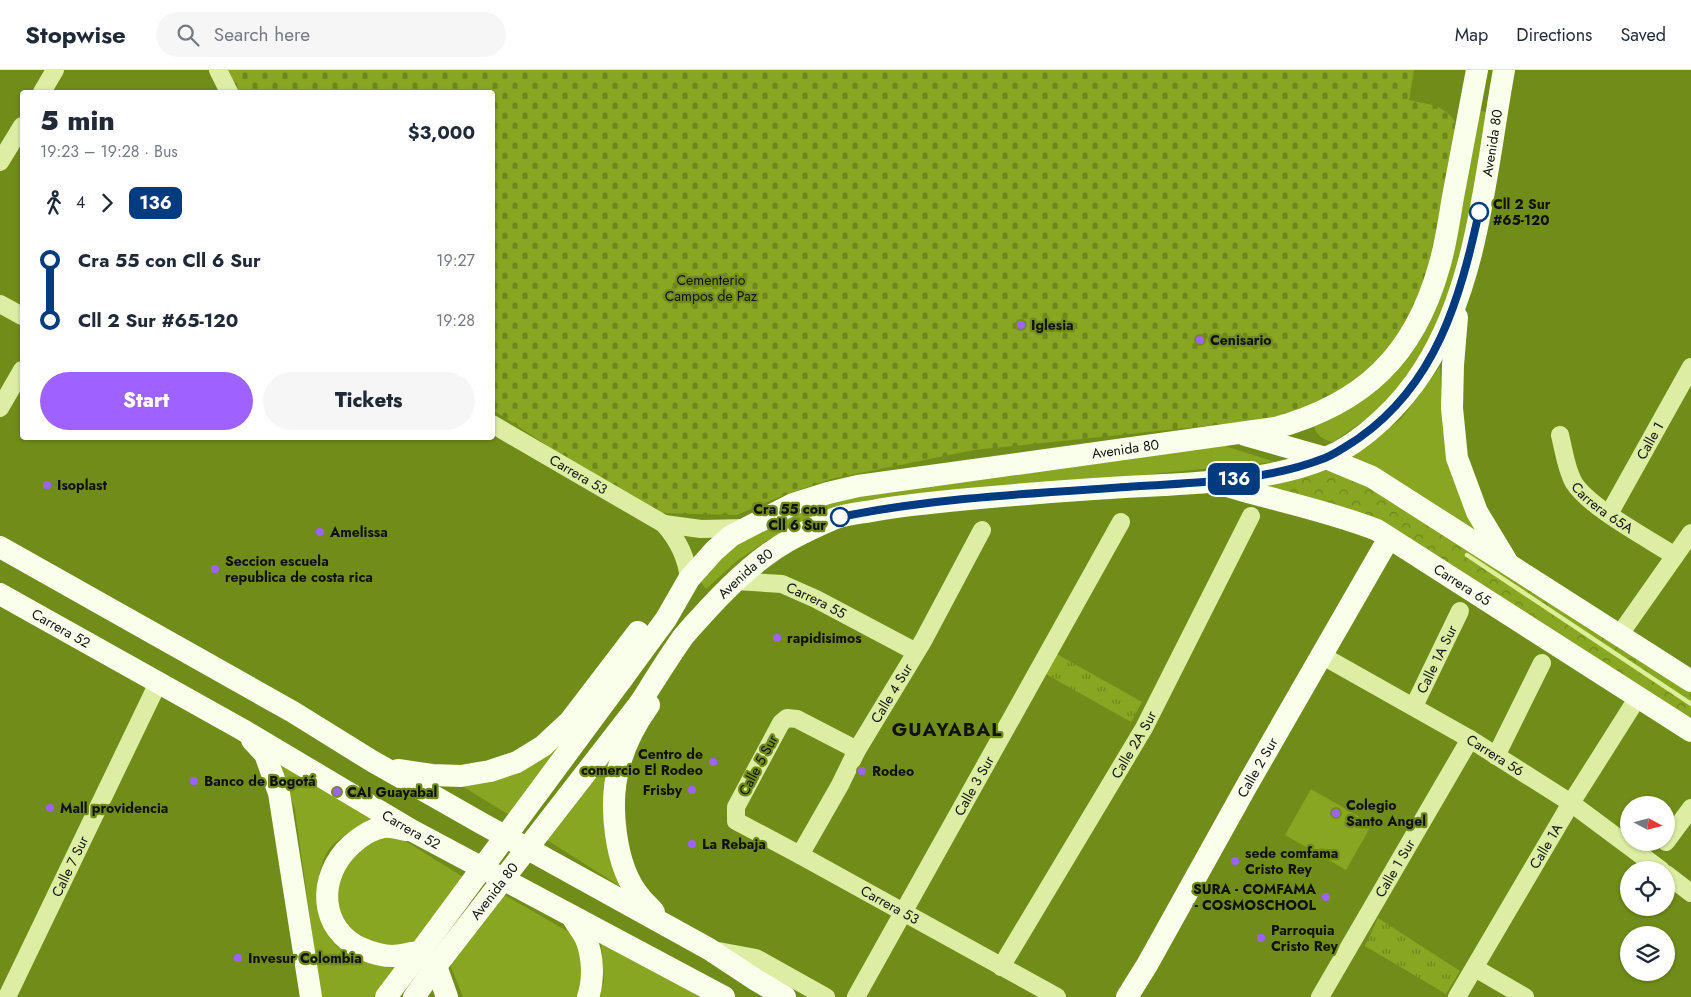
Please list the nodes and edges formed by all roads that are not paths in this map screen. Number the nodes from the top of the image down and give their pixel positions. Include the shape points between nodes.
1 (55, 70) edge
2 (218, 70) edge
3 (1477, 70) edge
4 (1504, 70) edge
5 (43, 90) edge
6 (228, 90) edge
7 (20, 129) edge
8 (0, 162) edge
9 (1458, 296) junction
10 (0, 304) edge
11 (20, 315) edge
12 (1691, 368) edge
13 (20, 373) edge
14 (0, 408) edge
15 (1308, 417) junction
16 (495, 426) edge
17 (1239, 434) junction
18 (1560, 435) dead end
19 (1335, 453) junction
20 (1214, 482) junction
21 (1609, 514) junction
22 (1251, 516) dead end
23 (1121, 522) dead end
24 (664, 524) junction
25 (745, 528) junction
26 (982, 530) dead end
27 (1691, 533) edge
28 (1389, 538) junction
29 (0, 547) edge
30 (1675, 556) junction
31 (1510, 565) junction
32 (689, 580) junction
33 (728, 588) junction
34 (0, 594) edge
35 (1460, 611) dead end
36 (1620, 634) junction
37 (916, 652) junction
38 (1321, 656) junction
39 (1542, 664) dead end
40 (1691, 681) edge
41 (158, 683) junction
42 (1638, 697) junction
43 (1414, 706) junction
44 (243, 730) junction
45 (1691, 731) edge
46 (1470, 740) junction
47 (857, 750) junction
48 (1496, 756) junction
49 (372, 761) junction
50 (1571, 803) junction
51 (736, 807) joint
52 (1691, 808) edge
53 (411, 830) junction
54 (1675, 830) edge
55 (800, 855) junction
56 (1649, 861) edge
57 (1675, 881) edge
58 (1691, 893) edge
59 (903, 912) junction
60 (572, 915) junction
61 (669, 927) junction
62 (709, 949) junction
63 (428, 959) junction
64 (1001, 967) junction
65 (1475, 968) junction
66 (7, 997) edge
67 (310, 997) edge
68 (386, 997) edge
69 (414, 997) edge
70 (447, 997) edge
71 (588, 997) edge
72 (724, 997) edge
73 (785, 997) edge
74 (826, 997) edge
75 (856, 997) edge
76 (1057, 997) edge
77 (1127, 997) edge
78 (1320, 997) edge
79 (1457, 997) edge
80 (1525, 997) edge

1 - 5 street
2 - 6 street
3 - 15 main road, Avenida 80 via 1444,250 1419,319 1405,345 1368,384
4 - 9 main road, Avenida 80 via 1480,207
7 - 8 street
9 - 19 main road, Avenida 80 via 1442,336 1417,380 1387,415
9 - 31 main road via 1452,408 1457,458 1477,512
10 - 11 street
12 - 21 street, Calle 1
13 - 14 street
15 - 17 main road, Avenida 80 via 1275,428
15 - 19 main road via 1307,431 1311,438
16 - 24 street, Carrera 53
17 - 19 main road
17 - 25 main road, Avenida 80 via 858,486 793,504
18 - 21 street, Carrera 65A via 1575,484
19 - 20 main road, Avenida 80 via 1291,469
19 - 31 main road
20 - 28 main road, Carrera 65 via 1346,518
20 - 33 main road, Avenida 80 via 1001,496 892,507 838,517 762,557
21 - 30 street, Carrera 65A
22 - 64 street, Calle 2A Sur via 1144,728
23 - 59 street, Calle 3 Sur
24 - 25 street, Carrera 53 via 701,529
24 - 32 street, Carrera 53 via 683,553
25 - 32 main road, Avenida 80 via 714,551
26 - 37 street, Calle 4 Sur
27 - 30 street
28 - 38 main road, Calle 2 Sur
28 - 42 main road, Carrera 65
29 - 49 main road via 293,712
30 - 36 street
31 - 36 main road
32 - 49 main road via 654,611 570,721 543,746 517,762 462,776 403,771
32 - 63 main road, Avenida 80, bridge via 666,619
33 - 37 street, Carrera 55 via 782,584
33 - 61 main road via 695,642 638,720 619,764 614,802 621,859 640,897
33 - 63 main road, Avenida 80, bridge via 685,634 640,703
34 - 41 main road, Carrera 52
35 - 43 street, Calle 1A Sur
36 - 40 main road
37 - 47 street, Calle 4 Sur
38 - 43 street, Carrera 56
38 - 77 main road, Calle 2 Sur
39 - 48 street
41 - 44 main road, Carrera 52
41 - 66 street, Calle 7 Sur
42 - 45 main road, Carrera 65
42 - 50 street, Calle 1A
43 - 46 street, Carrera 56
44 - 53 main road, Carrera 52
44 - 67 main road via 265,754 279,793
46 - 48 street, Carrera 56
46 - 78 street, Calle 1 Sur
47 - 51 street, Calle 5 Sur via 797,719 787,718 781,723
47 - 55 street, Calle 4 Sur
48 - 50 street, Carrera 56
49 - 61 main road
50 - 56 street, Carrera 56
50 - 65 street, Calle 1A
51 - 55 street, Carrera 53 via 736,822
52 - 54 street
53 - 60 main road, Carrera 52
53 - 63 main road via 386,827 371,831 343,852 333,868 328,905 333,923 356,946 392,956
55 - 59 street, Carrera 53
57 - 58 street
59 - 64 street, Carrera 53
59 - 75 street, Calle 3 Sur
60 - 71 main road via 586,941 592,965
60 - 72 main road, Carrera 52
61 - 62 main road
62 - 73 main road
62 - 74 street via 756,958
63 - 68 main road, Avenida 80
63 - 69 main road, Avenida 80
63 - 70 main road
64 - 76 street, Carrera 53
65 - 79 street, Calle 1A
65 - 80 street

